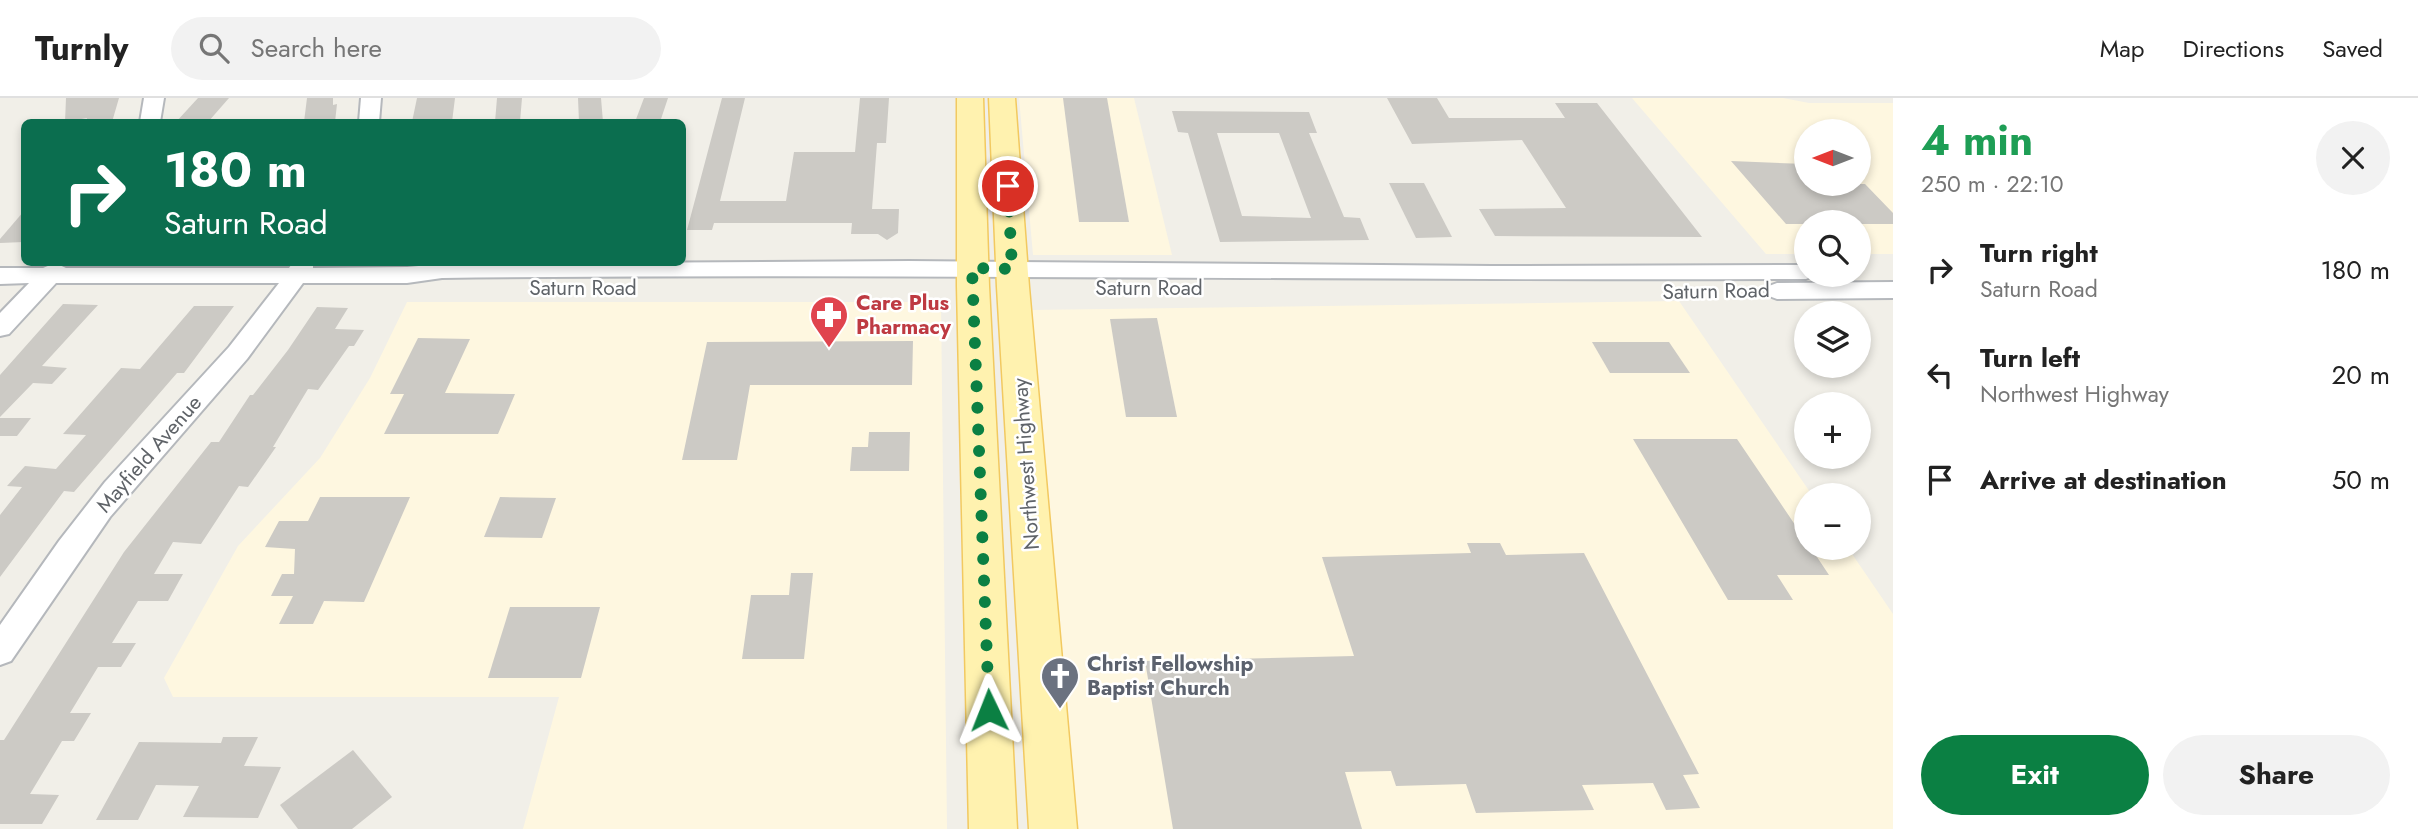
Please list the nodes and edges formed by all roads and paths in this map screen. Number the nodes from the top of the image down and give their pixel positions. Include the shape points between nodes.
1 (154, 98) edge
2 (371, 98) edge
3 (970, 98) edge
4 (1002, 98) edge
5 (150, 119) edge
6 (369, 119) edge
7 (301, 268) edge
8 (55, 270) edge
9 (1794, 272) edge
10 (1871, 272) edge
11 (1893, 272) edge
12 (0, 276) edge
13 (972, 277) junction
14 (1013, 278) junction
15 (1497, 282) junction
16 (1893, 290) edge
17 (0, 328) edge
18 (0, 651) edge
19 (993, 829) edge
20 (1053, 829) edge

1 - 5 street
2 - 6 street
3 - 13 main road, Northwest Highway
4 - 14 main road, Northwest Highway
7 - 8 street, Saturn Road
7 - 13 street, Saturn Road via 407,275 431,283 521,287
7 - 18 street, Mayfield Avenue via 235,356 77,538
8 - 12 street, Saturn Road
8 - 17 street
9 - 15 street, Saturn Road
10 - 11 street
13 - 14 street, Saturn Road
13 - 19 main road, Northwest Highway
14 - 15 street, Saturn Road
14 - 20 main road, Northwest Highway
15 - 16 street, Saturn Road

